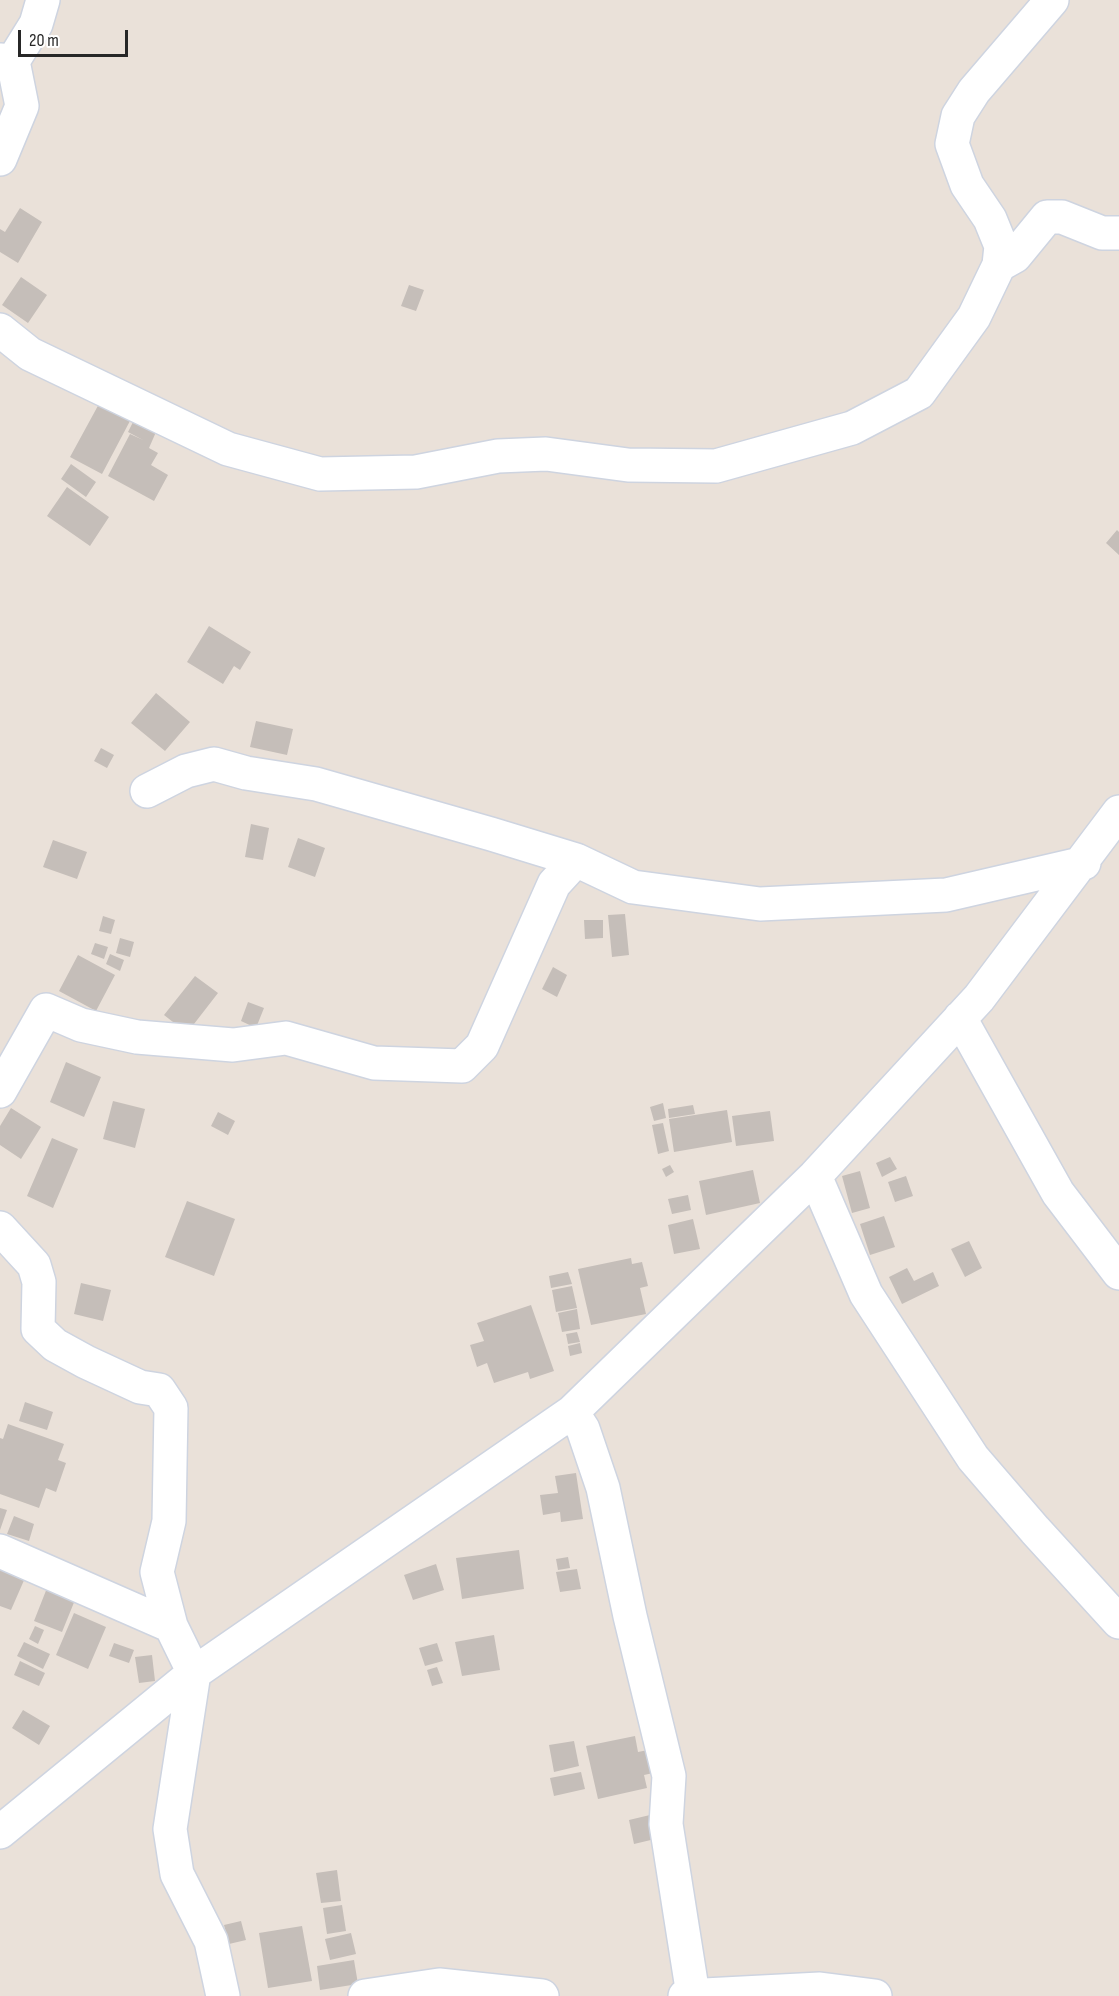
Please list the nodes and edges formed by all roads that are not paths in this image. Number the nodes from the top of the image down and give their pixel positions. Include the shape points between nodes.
1 (43, 0) edge
2 (1052, 0) edge
3 (6, 60) edge
4 (0, 159) edge
5 (1119, 234) edge
6 (999, 265) junction
7 (0, 330) edge
8 (147, 791) dead end
9 (1119, 812) edge
10 (576, 860) junction
11 (1084, 863) junction
12 (960, 1018) junction
13 (0, 1091) edge
14 (815, 1176) junction
15 (0, 1228) edge
16 (1119, 1273) edge
17 (572, 1412) junction
18 (0, 1551) edge
19 (1119, 1622) edge
20 (171, 1626) junction
21 (194, 1673) junction
22 (1, 1830) edge
23 (223, 1996) edge
24 (365, 1996) edge
25 (542, 1996) edge
26 (689, 1996) edge
27 (875, 1996) edge

1 - 3 street via 36,24
2 - 6 street via 974,91 958,116 952,144 967,185 990,219 1001,246
3 - 4 street via 22,106
5 - 6 street via 1062,217 1047,217 1015,256
6 - 7 street via 974,317 919,393 852,428 716,466 628,465 546,454 498,456 416,472 320,474 228,449 30,354
8 - 10 street via 186,771 214,764 316,784
9 - 11 street
10 - 11 street via 633,887 760,903 946,895
10 - 13 street via 554,884 482,1046 462,1066 374,1063 286,1038 233,1045 137,1037 81,1025 46,1010
11 - 12 street
12 - 14 street
12 - 16 street via 1058,1193
14 - 17 street
14 - 19 street via 866,1294 973,1458
15 - 20 street via 34,1265 39,1282 38,1329 55,1345 86,1362 140,1387 159,1390 171,1408 169,1521 157,1572
17 - 21 street
17 - 26 street via 583,1429 603,1488 669,1776 666,1824
18 - 20 street
20 - 21 street
21 - 22 street
21 - 23 street via 170,1829 177,1874 211,1941
24 - 25 street via 439,1986
26 - 27 street via 820,1989

